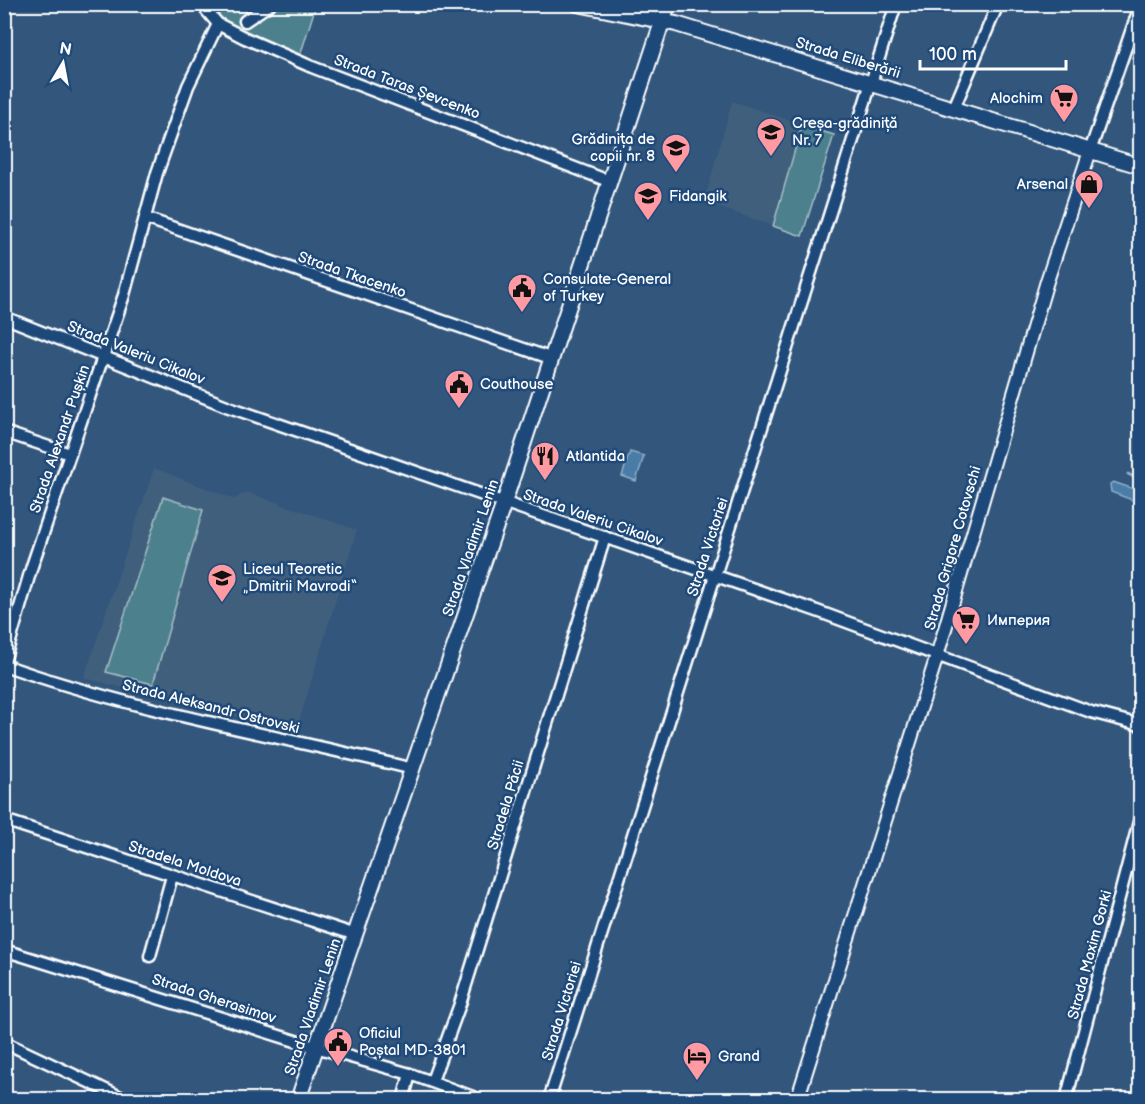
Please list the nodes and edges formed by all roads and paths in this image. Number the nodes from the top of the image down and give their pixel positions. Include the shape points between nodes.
1 (201, 4) edge
2 (270, 4) edge
3 (578, 4) edge
4 (668, 4) edge
5 (896, 4) edge
6 (998, 4) edge
7 (1140, 6) edge
8 (245, 21) dead end
9 (663, 21) junction
10 (218, 24) junction
11 (871, 82) junction
12 (954, 108) junction
13 (1090, 151) junction
14 (1140, 166) edge
15 (612, 182) junction
16 (145, 218) junction
17 (4, 317) edge
18 (104, 357) junction
19 (550, 358) junction
20 (4, 432) edge
21 (70, 454) junction
22 (504, 503) junction
23 (605, 537) junction
24 (714, 576) junction
25 (937, 656) junction
26 (4, 663) edge
27 (1140, 725) edge
28 (413, 769) junction
29 (1140, 818) edge
30 (4, 820) edge
31 (172, 876) junction
32 (356, 934) junction
33 (4, 950) edge
34 (150, 956) dead end
35 (4, 1042) edge
36 (316, 1047) junction
37 (410, 1074) junction
38 (432, 1081) junction
39 (127, 1100) edge
40 (298, 1100) edge
41 (403, 1100) edge
42 (481, 1100) edge
43 (549, 1100) edge
44 (797, 1100) edge
45 (1066, 1100) edge

1 - 10 street, Strada Taras Șevcenko
2 - 8 street
3 - 9 main road, Strada Eliberării
4 - 9 main road, Strada Vladimir Lenin
5 - 11 street, Strada Victoriei
6 - 12 street
7 - 13 street, Strada Grigore Cotovschi
9 - 11 main road, Strada Eliberării
9 - 15 main road, Strada Vladimir Lenin
10 - 15 street, Strada Taras Șevcenko via 312,67
10 - 16 street, Strada Alexandr Pușkin via 188,87
11 - 12 main road, Strada Eliberării
11 - 24 street, Strada Victoriei
12 - 13 main road, Strada Eliberării
13 - 14 main road, Strada Eliberării
13 - 25 street, Strada Grigore Cotovschi via 1047,281
15 - 19 main road, Strada Vladimir Lenin
16 - 18 street, Strada Alexandr Pușkin
16 - 19 street, Strada Tkacenko
17 - 18 street, Strada Valeriu Cikalov
18 - 21 street, Strada Alexandr Pușkin
18 - 22 street, Strada Valeriu Cikalov via 229,407
19 - 22 main road, Strada Vladimir Lenin
20 - 21 street
21 - 26 street, Strada Alexandr Pușkin
22 - 23 street, Strada Valeriu Cikalov
22 - 28 main road, Strada Vladimir Lenin
23 - 24 street, Strada Valeriu Cikalov
23 - 38 street, Stradela Păcii via 460,1004
24 - 25 street, Strada Valeriu Cikalov
24 - 43 street, Strada Victoriei
25 - 27 street, Strada Valeriu Cikalov via 1090,712
25 - 44 street, Strada Grigore Cotovschi
26 - 28 street, Strada Aleksandr Ostrovski via 46,680 192,718
28 - 32 main road, Strada Vladimir Lenin
29 - 45 street, Strada Maxim Gorki
30 - 31 street, Stradela Moldova
31 - 32 street, Stradela Moldova
31 - 34 street
32 - 36 main road, Strada Vladimir Lenin
33 - 36 street, Strada Gherasimov
35 - 39 street
36 - 37 street, Strada Gherasimov
36 - 40 main road, Strada Vladimir Lenin
37 - 38 street, Strada Gherasimov
37 - 41 street
38 - 42 street, Strada Gherasimov

